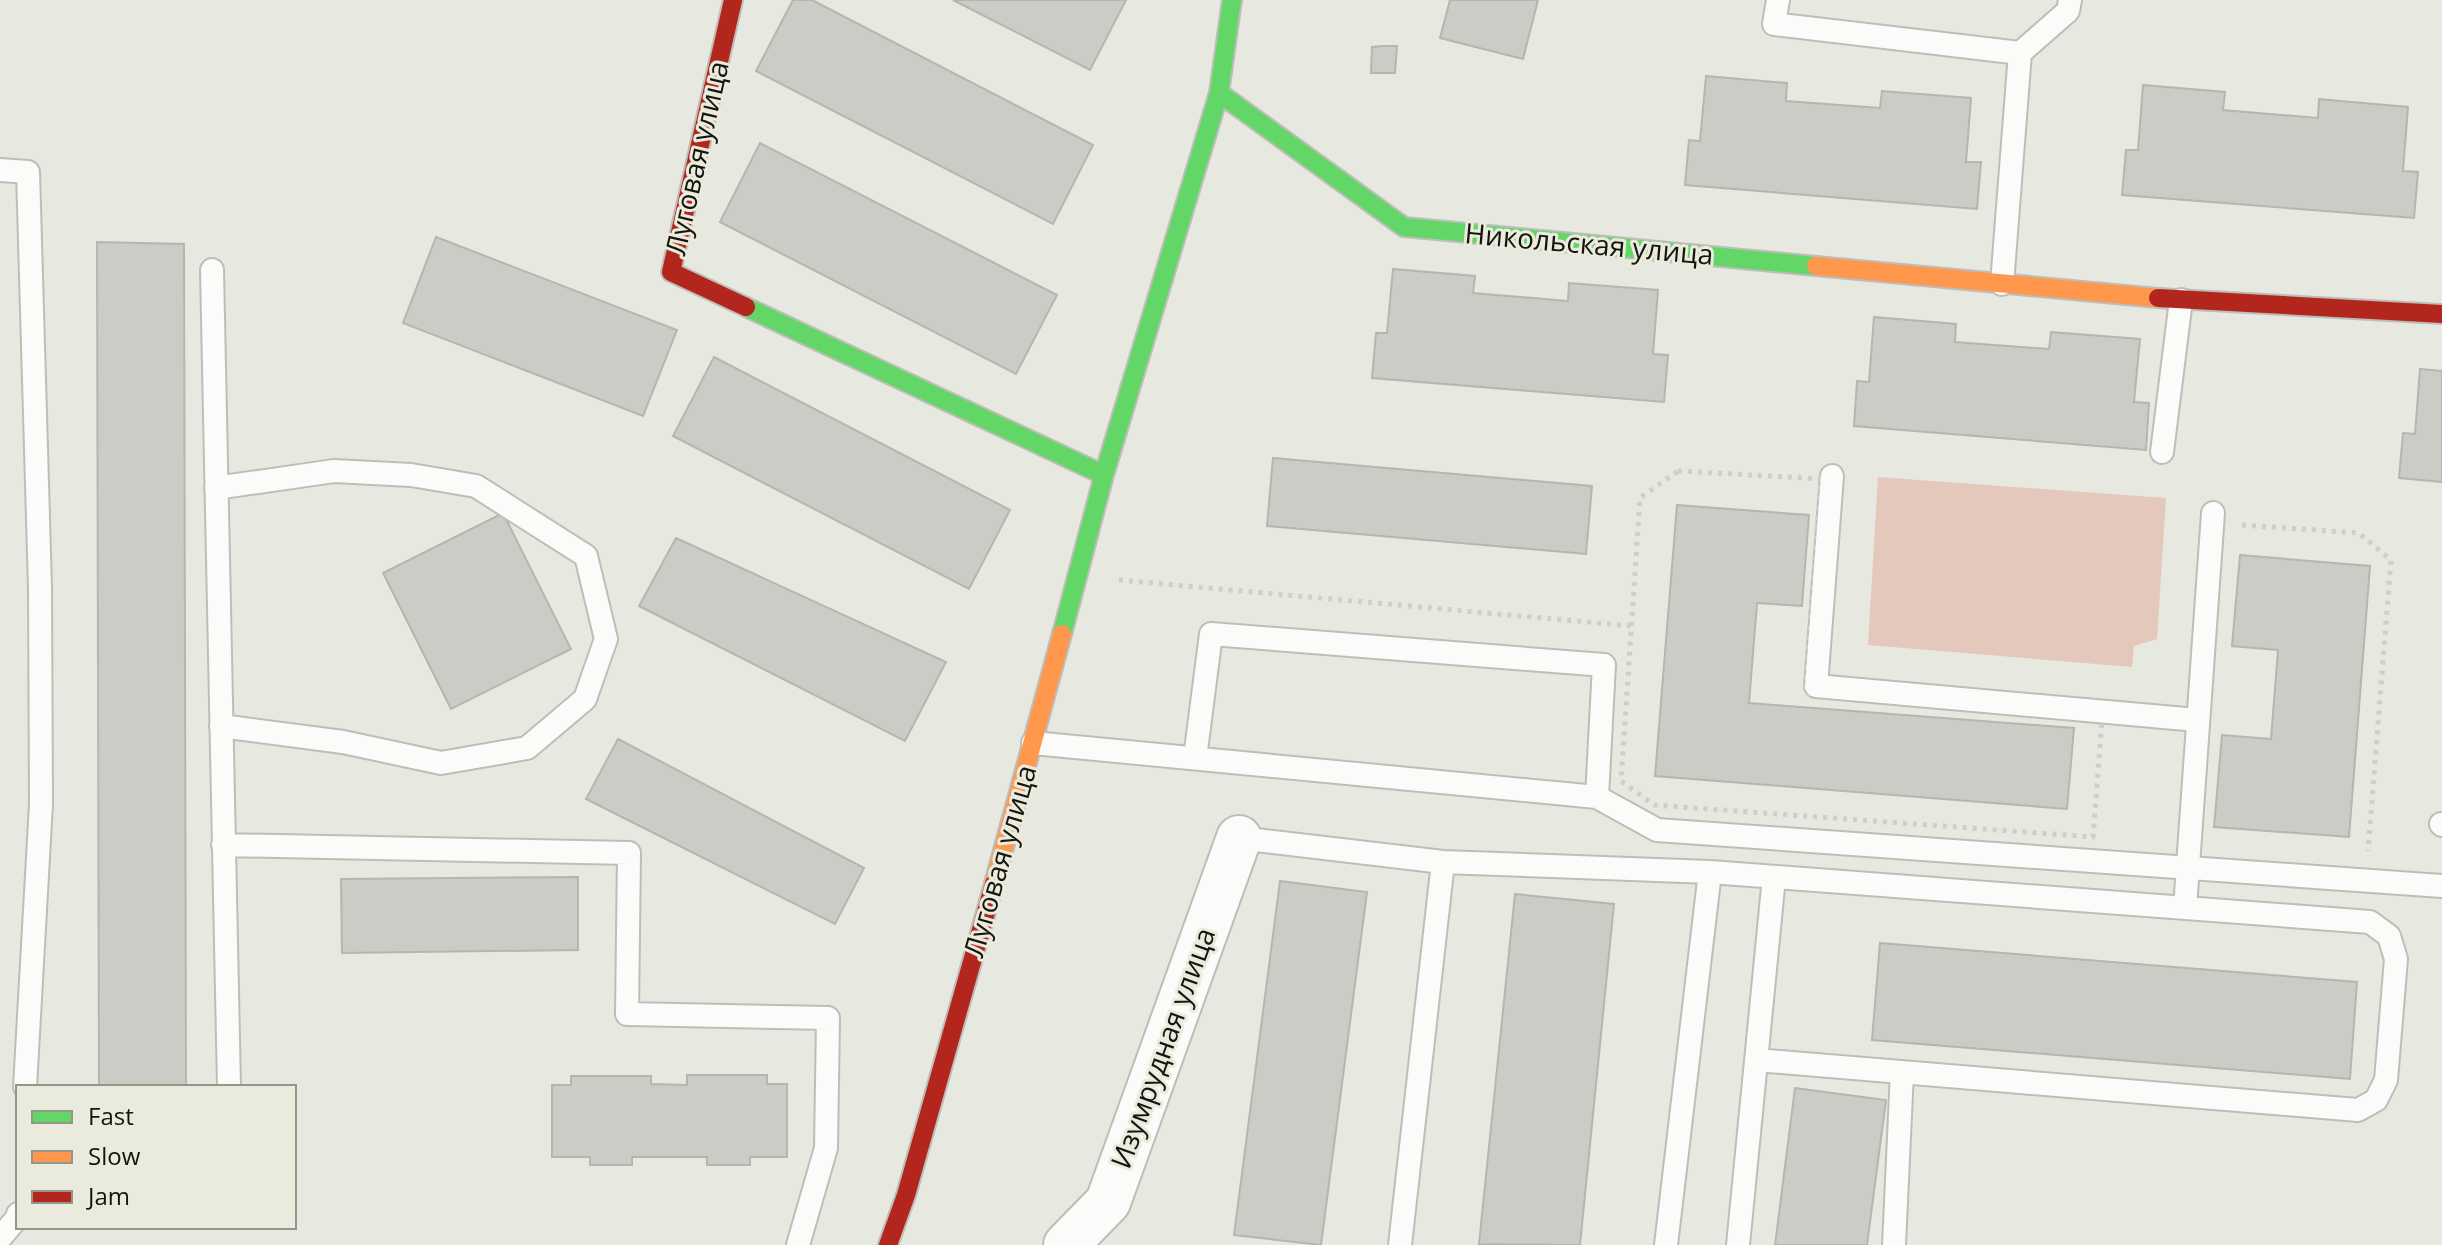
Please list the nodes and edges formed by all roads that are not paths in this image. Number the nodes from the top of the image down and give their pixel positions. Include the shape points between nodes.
1 (733, 0) edge
2 (1232, 0) edge
3 (1778, 0) edge
4 (2070, 0) edge
5 (2020, 53) junction
6 (1219, 93) junction
7 (0, 170) edge
8 (212, 270) dead end
9 (2002, 284) junction
10 (2181, 300) junction
11 (2442, 314) edge
12 (2162, 452) dead end
13 (1104, 475) junction
14 (1832, 476) dead end
15 (216, 488) junction
16 (2213, 513) dead end
17 (2197, 720) junction
18 (221, 726) junction
19 (1033, 743) junction
20 (1195, 758) junction
21 (1597, 797) junction
22 (1239, 838) joint
23 (223, 845) junction
24 (1443, 862) junction
25 (2188, 870) junction
26 (1710, 872) junction
27 (1774, 877) junction
28 (2442, 886) edge
29 (2185, 908) junction
30 (1756, 1060) junction
31 (1902, 1072) junction
32 (25, 1085) edge
33 (229, 1085) edge
34 (16, 1218) edge
35 (0, 1238) edge
36 (798, 1245) edge
37 (888, 1245) edge
38 (1066, 1245) edge
39 (1400, 1245) edge
40 (1666, 1245) edge
41 (1738, 1245) edge
42 (1894, 1245) edge

1 - 13 street, Луговая улица via 671,272
2 - 6 street, Луговая улица
3 - 5 lane via 1774,24
4 - 5 lane via 2068,11
5 - 9 lane
6 - 9 street, Никольская улица via 1404,227
6 - 13 street, Луговая улица
7 - 32 lane via 28,172 38,512 41,804
8 - 15 lane
9 - 10 street, Никольская улица
10 - 11 street, Никольская улица
10 - 12 lane
13 - 19 street, Луговая улица
14 - 17 lane via 1816,686
15 - 18 lane
15 - 18 lane via 334,471 411,475 476,486 586,556 606,639 585,699 527,748 441,763 343,742
16 - 17 lane
17 - 25 lane
18 - 23 lane
19 - 20 lane
19 - 37 street, Луговая улица
20 - 21 lane
20 - 21 lane via 1211,634 1604,665
21 - 25 lane via 1657,830
22 - 24 lane
22 - 38 street, Изумрудная улица via 1108,1202
23 - 33 lane
23 - 36 lane via 629,853 627,1014 828,1018 826,1148
24 - 26 lane
24 - 39 lane
25 - 28 lane
25 - 29 lane
26 - 27 lane
26 - 40 lane
27 - 29 lane
27 - 30 lane
29 - 31 lane via 2370,922 2389,936 2396,959 2386,1080 2376,1100 2358,1110
30 - 31 lane
30 - 41 lane
31 - 42 lane
34 - 35 lane

